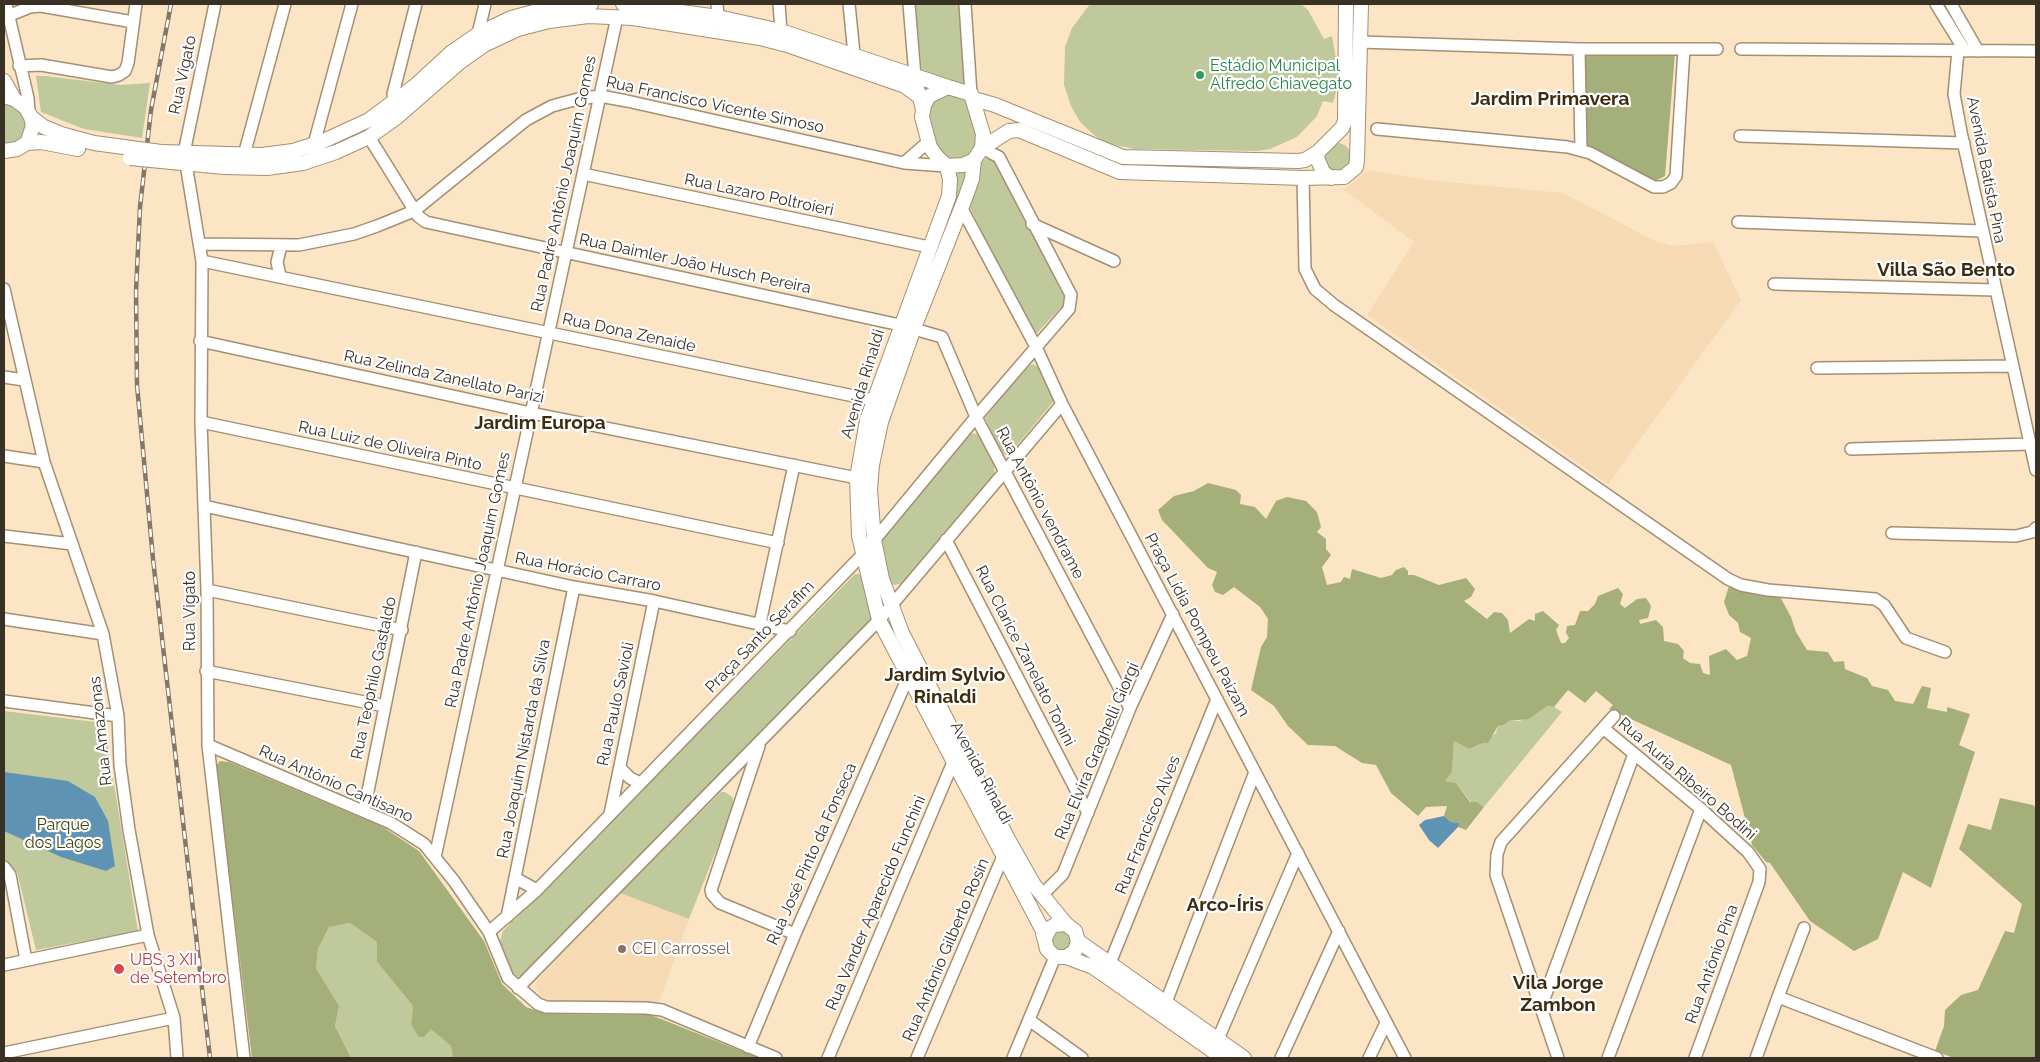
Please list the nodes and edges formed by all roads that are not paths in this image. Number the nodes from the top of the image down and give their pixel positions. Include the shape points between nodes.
1 (6, 4) edge
2 (136, 4) edge
3 (215, 4) edge
4 (284, 4) edge
5 (352, 4) edge
6 (416, 4) edge
7 (487, 4) edge
8 (591, 4) edge
9 (622, 4) edge
10 (779, 4) edge
11 (849, 4) edge
12 (909, 4) edge
13 (965, 4) edge
14 (1346, 4) edge
15 (1361, 4) edge
16 (1936, 4) edge
17 (1952, 4) edge
18 (656, 6) edge
19 (718, 10) edge
20 (8, 16) junction
21 (617, 17) junction
22 (133, 22) junction
23 (659, 22) junction
24 (781, 31) junction
25 (478, 34) junction
26 (1360, 42) junction
27 (1579, 49) junction
28 (1684, 49) junction
29 (1717, 49) dead end
30 (1741, 49) dead end
31 (1962, 51) junction
32 (1978, 51) junction
33 (2036, 51) edge
34 (854, 54) junction
35 (19, 66) junction
36 (915, 76) junction
37 (4, 81) edge
38 (948, 87) junction
39 (600, 96) junction
40 (972, 97) junction
41 (394, 103) junction
42 (20, 105) edge
43 (923, 105) junction
44 (397, 117) junction
45 (1377, 129) dead end
46 (1740, 136) dead end
47 (369, 137) junction
48 (1334, 137) junction
49 (928, 142) junction
50 (28, 143) junction
51 (1964, 143) junction
52 (314, 144) junction
53 (982, 148) junction
54 (1581, 150) junction
55 (4, 151) edge
56 (1318, 152) junction
57 (1357, 152) junction
58 (130, 153) junction
59 (244, 155) junction
60 (185, 158) junction
61 (974, 160) junction
62 (904, 163) junction
63 (947, 166) junction
64 (583, 174) junction
65 (1303, 178) junction
66 (1331, 178) junction
67 (961, 207) junction
68 (414, 210) junction
69 (1738, 222) dead end
70 (1032, 224) junction
71 (1982, 231) junction
72 (200, 244) junction
73 (281, 246) junction
74 (929, 246) junction
75 (566, 253) junction
76 (1114, 260) dead end
77 (202, 261) junction
78 (280, 276) junction
79 (1774, 284) dead end
80 (1995, 290) junction
81 (4, 293) edge
82 (900, 324) junction
83 (914, 328) junction
84 (549, 333) junction
85 (200, 341) junction
86 (1036, 346) junction
87 (2013, 366) junction
88 (1817, 368) dead end
89 (4, 376) edge
90 (24, 380) junction
91 (873, 400) junction
92 (1062, 404) junction
93 (531, 413) junction
94 (976, 417) junction
95 (201, 422) junction
96 (2031, 444) junction
97 (1851, 449) dead end
98 (4, 456) edge
99 (44, 462) junction
100 (794, 465) junction
101 (1004, 470) junction
102 (2036, 470) edge
103 (857, 478) junction
104 (515, 490) junction
105 (204, 506) junction
106 (2036, 528) edge
107 (1892, 533) dead end
108 (4, 536) edge
109 (874, 540) junction
110 (946, 540) junction
111 (778, 543) junction
112 (72, 544) junction
113 (416, 552) junction
114 (862, 555) junction
115 (497, 570) junction
116 (574, 587) junction
117 (207, 590) junction
118 (654, 601) junction
119 (890, 605) junction
120 (1173, 614) junction
121 (4, 620) edge
122 (879, 620) junction
123 (760, 623) junction
124 (402, 630) junction
125 (790, 630) junction
126 (103, 634) junction
127 (1945, 652) dead end
128 (206, 671) junction
129 (909, 675) junction
130 (1217, 699) junction
131 (4, 701) edge
132 (385, 706) junction
133 (1130, 708) junction
134 (118, 716) junction
135 (1614, 716) dead end
136 (1603, 728) junction
137 (760, 742) junction
138 (208, 745) junction
139 (1634, 754) junction
140 (954, 760) junction
141 (620, 768) junction
142 (1255, 772) junction
143 (640, 782) junction
144 (1701, 809) junction
145 (364, 812) junction
146 (1088, 813) junction
147 (610, 814) junction
148 (1298, 853) junction
149 (1004, 854) junction
150 (435, 857) junction
151 (4, 867) edge
152 (515, 878) junction
153 (1759, 882) joint
154 (537, 890) junction
155 (1042, 895) junction
156 (507, 917) junction
157 (1066, 924) junction
158 (1804, 928) dead end
159 (1339, 931) junction
160 (489, 932) junction
161 (794, 934) junction
162 (148, 935) junction
163 (1045, 938) junction
164 (1078, 941) junction
165 (1060, 957) junction
166 (26, 960) junction
167 (1110, 963) junction
168 (4, 965) edge
169 (518, 988) junction
170 (1778, 997) junction
171 (1541, 1007) junction
172 (1164, 1008) junction
173 (174, 1018) junction
174 (1029, 1020) junction
175 (1386, 1023) junction
176 (1218, 1039) junction
177 (748, 1047) junction
178 (4, 1052) edge
179 (178, 1058) edge
180 (244, 1058) edge
181 (776, 1058) edge
182 (828, 1058) edge
183 (917, 1058) edge
184 (1013, 1058) edge
185 (1082, 1058) edge
186 (1223, 1058) edge
187 (1244, 1058) edge
188 (1281, 1058) edge
189 (1369, 1058) edge
190 (1405, 1058) edge
191 (1558, 1058) edge
192 (1608, 1058) edge
193 (1695, 1058) edge
194 (1756, 1058) edge
195 (1936, 1058) edge

1 - 20 street
2 - 22 street
3 - 60 street, Rua Vigato
4 - 59 street
5 - 52 street
6 - 41 street via 393,94
7 - 25 street
8 - 25 main road via 545,9 511,18
9 - 18 main road
10 - 24 street
11 - 34 street
12 - 36 street
13 - 40 street
14 - 48 main road via 1345,121
15 - 26 main road
16 - 31 street
17 - 32 street
18 - 19 main road
18 - 23 street
19 - 24 main road
20 - 22 street via 41,6
20 - 35 street
21 - 23 main road
21 - 39 street, Rua Padre Antônio Joaquim Gomes
21 - 44 main road via 588,16 518,29 460,62
22 - 35 street via 128,63 119,75 112,77 41,65
23 - 43 main road via 787,45 905,86 917,94
24 - 34 main road
25 - 41 main road via 452,52
26 - 27 street
26 - 57 main road
27 - 28 street
27 - 54 street
28 - 29 street
28 - 54 street via 1676,176 1671,184 1654,188
30 - 31 street
31 - 32 street
31 - 51 street, Avenida Batista Pina via 1954,94
32 - 33 street
34 - 36 main road
35 - 42 street via 26,87
36 - 38 main road
36 - 43 street
37 - 42 main road
38 - 40 main road
38 - 43 main road via 929,96
39 - 62 street, Rua Francisco Vicente Simoso
39 - 64 street, Rua Padre Antônio Joaquim Gomes
39 - 68 street, Rua Francisco Vicente Simoso via 566,102 526,120
40 - 53 main road via 983,134
40 - 56 main road via 1123,157 1298,161
41 - 44 street
41 - 52 main road via 369,120
42 - 50 main road via 33,126
42 - 58 main road via 44,127
43 - 49 main road via 922,117
44 - 47 main road
45 - 54 street
46 - 51 street
47 - 60 main road via 336,152 267,168
47 - 68 street
48 - 56 main road
48 - 57 main road via 1350,142
49 - 62 street
49 - 63 main road
50 - 55 main road
50 - 58 main road via 60,144 94,153
51 - 71 street, Avenida Batista Pina
52 - 59 main road via 293,151
53 - 61 main road, Avenida Rinaldi
53 - 65 main road via 1009,131 1019,130 1120,172
53 - 70 street, Praça Santo Serafim via 999,157
56 - 66 main road via 1323,172
57 - 66 main road via 1356,168 1351,173
58 - 60 main road, bridge
59 - 60 main road
60 - 72 street, Rua Vigato
61 - 63 main road
61 - 67 main road, Avenida Rinaldi via 972,179
62 - 63 street, Rua Francisco Vicente Simoso
63 - 74 main road, Avenida Rinaldi via 951,188
64 - 74 street, Rua Lazaro Poltroieri
64 - 75 street, Rua Padre Antônio Joaquim Gomes
65 - 66 main road
65 - 127 street via 1305,269 1315,289 1334,305 1728,579 1768,590 1875,599 1884,605 1906,638
67 - 83 main road, Avenida Rinaldi
67 - 86 street, Praça Lídia Pompeu Paizam
68 - 73 street, Rua Francisco Vicente Simoso via 354,234
68 - 75 street, Rua Daimler João Husch Pereira via 426,222
69 - 71 street
70 - 76 street
70 - 86 street, Praça Santo Serafim via 1071,299 1069,309
71 - 80 street, Avenida Batista Pina
72 - 73 street, Rua Francisco Vicente Simoso
72 - 77 street, Rua Vigato
73 - 78 street via 277,262
74 - 82 main road, Avenida Rinaldi
75 - 82 street, Rua Daimler João Husch Pereira
75 - 84 street, Rua Padre Antônio Joaquim Gomes
77 - 78 street, Rua Dona Zenaide
77 - 85 street, Rua Vigato
78 - 84 street, Rua Dona Zenaide
79 - 80 street
80 - 87 street, Avenida Batista Pina
81 - 90 street, Rua Amazonas
82 - 83 street, Rua Daimler João Husch Pereira
82 - 91 main road, Avenida Rinaldi
83 - 94 street, Rua Antônio vendrame via 938,334 944,340
83 - 109 main road, Avenida Rinaldi via 876,441 870,490
84 - 91 street, Rua Dona Zenaide
84 - 93 street, Rua Padre Antônio Joaquim Gomes
85 - 93 street, Rua Zelinda Zanellato Parizi
85 - 95 street, Rua Vigato
86 - 92 street, Praça Lídia Pompeu Paizam
86 - 94 street, Praça Santo Serafim
87 - 88 street
87 - 96 street, Avenida Batista Pina
89 - 90 street
90 - 99 street, Rua Amazonas
91 - 103 main road, Avenida Rinaldi via 862,440
92 - 101 street
92 - 120 street, Praça Lídia Pompeu Paizam
93 - 100 street, Rua Zelinda Zanellato Parizi
93 - 104 street, Rua Padre Antônio Joaquim Gomes
94 - 101 street, Rua Antônio vendrame
94 - 109 street, Praça Santo Serafim
95 - 104 street, Rua Luiz de Oliveira Pinto
95 - 105 street, Rua Vigato
96 - 97 street
96 - 102 street, Avenida Batista Pina
98 - 99 street
99 - 112 street, Rua Amazonas
100 - 103 street, Rua Zelinda Zanellato Parizi
100 - 111 street
101 - 110 street
101 - 133 street, Rua Antônio vendrame
103 - 114 main road, Avenida Rinaldi
104 - 111 street, Rua Luiz de Oliveira Pinto
104 - 115 street, Rua Padre Antônio Joaquim Gomes
105 - 113 street, Rua Horácio Carraro
105 - 117 street, Rua Vigato
106 - 107 street via 2016,536
108 - 112 street
109 - 114 street, Praça Santo Serafim
109 - 119 main road, Avenida Rinaldi
110 - 119 street
110 - 146 street, Rua Clarice Zanelato Tonini
111 - 123 street
112 - 126 street, Rua Amazonas
113 - 115 street, Rua Horácio Carraro
113 - 124 street, Rua Teophilo Gastaldo
114 - 122 main road, Avenida Rinaldi
114 - 125 street, Praça Santo Serafim
115 - 116 street, Rua Horácio Carraro
115 - 150 street, Rua Padre Antônio Joaquim Gomes
116 - 118 street, Rua Horácio Carraro
116 - 152 street, Rua Joaquim Nistarda da Silva
117 - 124 street
117 - 128 street, Rua Vigato
118 - 123 street, Rua Horácio Carraro
118 - 141 street, Rua Paulo Savioli
119 - 122 street
119 - 155 main road, Avenida Rinaldi via 1009,841
120 - 130 street, Praça Lídia Pompeu Paizam
120 - 133 street, Rua Elvira Graghelli Giorgi
121 - 126 street
122 - 129 main road, Avenida Rinaldi
122 - 137 street
123 - 125 street, Rua Horácio Carraro
124 - 132 street, Rua Teophilo Gastaldo
125 - 143 street, Praça Santo Serafim
126 - 134 street, Rua Amazonas
128 - 132 street
128 - 138 street, Rua Vigato
129 - 140 main road, Avenida Rinaldi
129 - 161 street, Rua José Pinto da Fonseca
130 - 142 street, Praça Lídia Pompeu Paizam
130 - 167 street, Rua Francisco Alves
131 - 134 street
132 - 145 street, Rua Teophilo Gastaldo
133 - 146 street, Rua Elvira Graghelli Giorgi
134 - 162 street, Rua Amazonas via 120,765
135 - 136 street
136 - 139 street, Rua Auria Ribeiro Bodini
136 - 171 street via 1501,842 1497,854 1496,875
137 - 161 street via 710,890 720,903
137 - 169 street
138 - 145 street, Rua Antônio Cantisano
138 - 180 street, Rua Vigato
139 - 144 street, Rua Auria Ribeiro Bodini
139 - 171 street
140 - 149 main road, Avenida Rinaldi
140 - 182 street, Rua Vander Aparecido Funchini
141 - 143 street
141 - 147 street, Rua Paulo Savioli
142 - 148 street, Praça Lídia Pompeu Paizam
142 - 172 street
143 - 147 street, Praça Santo Serafim
144 - 153 street, Rua Auria Ribeiro Bodini via 1748,852 1760,869
144 - 192 street
145 - 150 street, Rua Antônio Cantisano via 392,823 424,844
146 - 155 street, Rua Elvira Graghelli Giorgi via 1063,874
147 - 154 street, Praça Santo Serafim
148 - 159 street, Praça Lídia Pompeu Paizam
148 - 176 street
149 - 163 main road, Avenida Rinaldi
149 - 183 street, Rua Antônio Gilberto Rosin
150 - 160 street, Rua Antônio Cantisano
151 - 166 street via 10,875
152 - 154 street
152 - 156 street, Rua Joaquim Nistarda da Silva
153 - 193 street, Rua Antônio Pina
154 - 156 street, Praça Santo Serafim
155 - 157 main road, Avenida Rinaldi
156 - 160 street, Praça Santo Serafim
157 - 163 main road via 1050,928
157 - 164 main road via 1075,931
158 - 170 street
159 - 175 street, Praça Lídia Pompeu Paizam
159 - 188 street
160 - 169 street, Rua Antônio Cantisano via 504,969
161 - 177 street, Rua José Pinto da Fonseca
162 - 166 street
162 - 173 street, Rua Amazonas
163 - 165 main road via 1047,949
164 - 165 main road via 1075,951
164 - 167 main road
165 - 172 main road via 1094,967
165 - 174 street
166 - 168 street
167 - 172 main road
169 - 177 street, Rua Antônio Cantisano via 546,1007 662,1010
170 - 194 street
170 - 195 street
171 - 191 street
172 - 176 main road
172 - 186 main road
173 - 178 street
173 - 179 street, Rua Amazonas
174 - 184 street
174 - 185 street
175 - 189 street
175 - 190 street, Praça Lídia Pompeu Paizam
176 - 187 main road
177 - 181 street, Rua Antônio Cantisano

